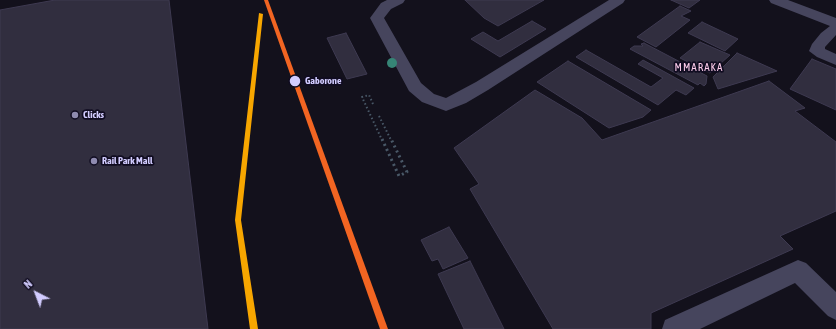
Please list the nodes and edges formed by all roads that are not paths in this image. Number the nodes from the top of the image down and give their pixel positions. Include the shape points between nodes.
1 (398, 0) edge
2 (618, 0) edge
3 (776, 0) edge
4 (836, 23) edge
5 (833, 35) edge
6 (836, 60) edge
7 (836, 308) edge
8 (674, 329) edge

1 - 2 lane via 386,6 377,18 415,87 428,98 446,105 482,86
3 - 4 lane
5 - 6 lane via 817,47 817,51
7 - 8 lane via 798,270

